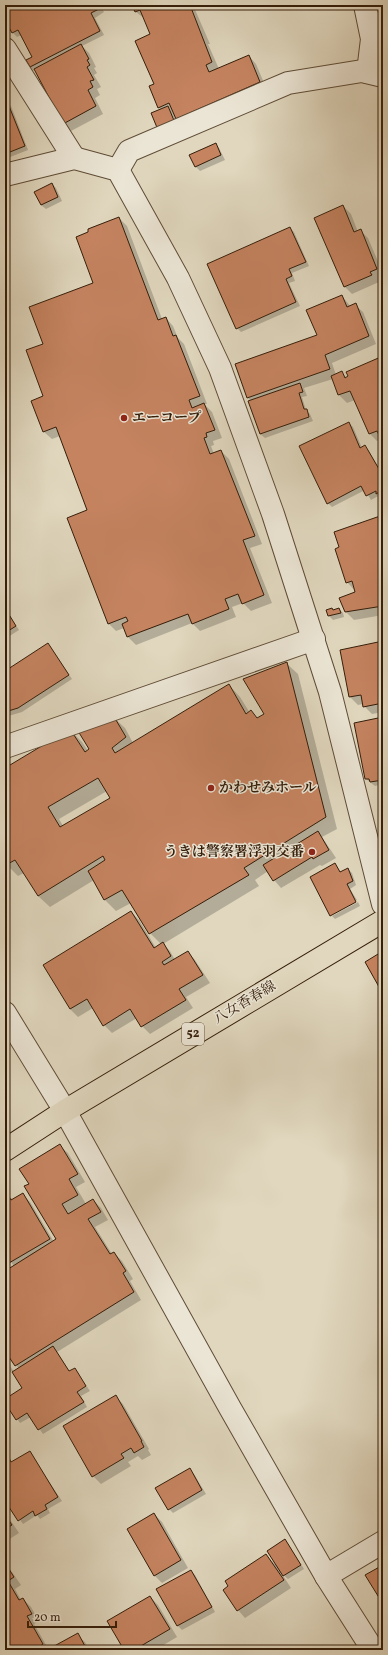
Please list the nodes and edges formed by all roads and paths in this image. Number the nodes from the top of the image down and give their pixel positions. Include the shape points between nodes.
1 (365, 5) edge
2 (5, 49) edge
3 (375, 74) edge
4 (74, 158) junction
5 (118, 170) junction
6 (5, 175) edge
7 (314, 639) junction
8 (5, 747) edge
9 (383, 904) edge
10 (383, 921) edge
11 (5, 1013) edge
12 (65, 1111) junction
13 (5, 1150) edge
14 (383, 1542) edge
15 (326, 1576) junction
16 (373, 1650) edge

1 - 3 street via 372,39
2 - 4 street
3 - 5 street via 362,71 288,82 129,151
4 - 5 street
4 - 6 street
5 - 7 street via 178,278 220,368 273,514
7 - 8 street
7 - 9 street via 330,692
10 - 12 main road, 八女香春線 / 52
11 - 12 street
12 - 13 main road, 八女香春線 / 52
12 - 15 street
14 - 15 street
15 - 16 street

